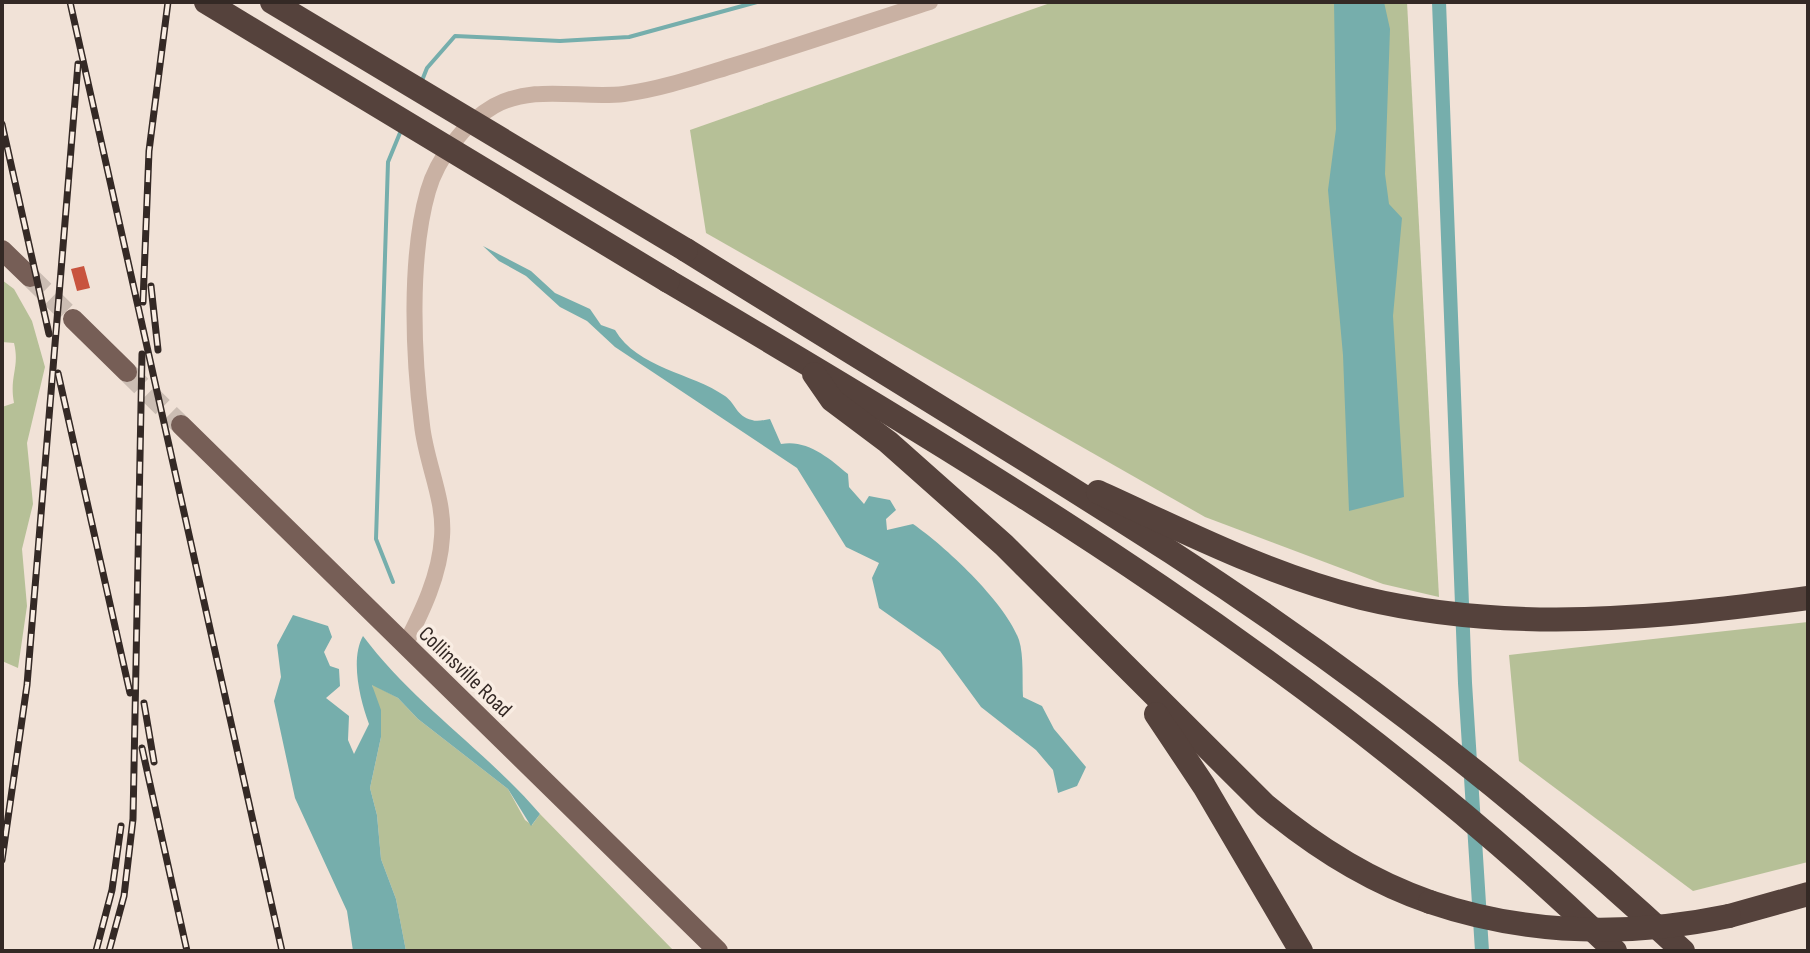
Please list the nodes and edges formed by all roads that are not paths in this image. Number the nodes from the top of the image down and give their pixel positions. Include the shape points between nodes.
1 (206, 2) edge
2 (272, 2) edge
3 (930, 2) edge
4 (2, 250) edge
5 (30, 277) tunnel mouth
6 (73, 319) tunnel mouth
7 (811, 369) junction
8 (127, 372) tunnel mouth
9 (181, 425) tunnel mouth
10 (1057, 481) junction
11 (1808, 598) edge
12 (405, 645) junction
13 (1124, 665) junction
14 (1808, 894) edge
15 (718, 951) edge
16 (1301, 951) edge
17 (1615, 951) edge
18 (1683, 951) edge

1 - 7 highway, bridge
2 - 10 highway, bridge
3 - 12 street via 679,82 623,94 520,96 493,107 464,130 428,190 420,237 416,301 422,426 441,502 442,538 425,607
4 - 5 main road
6 - 8 main road
7 - 13 highway via 832,400 944,489
7 - 17 highway via 995,476 1329,705 1513,856
9 - 12 main road, Collinsville Road
10 - 11 highway via 1095,490 1238,556 1309,582 1423,609 1505,619 1616,620
10 - 18 highway via 1261,614 1438,744
12 - 15 main road, Collinsville Road
13 - 14 highway, bridge via 1230,774 1295,830 1374,879 1467,915 1567,930 1676,927
13 - 16 highway via 1204,786

